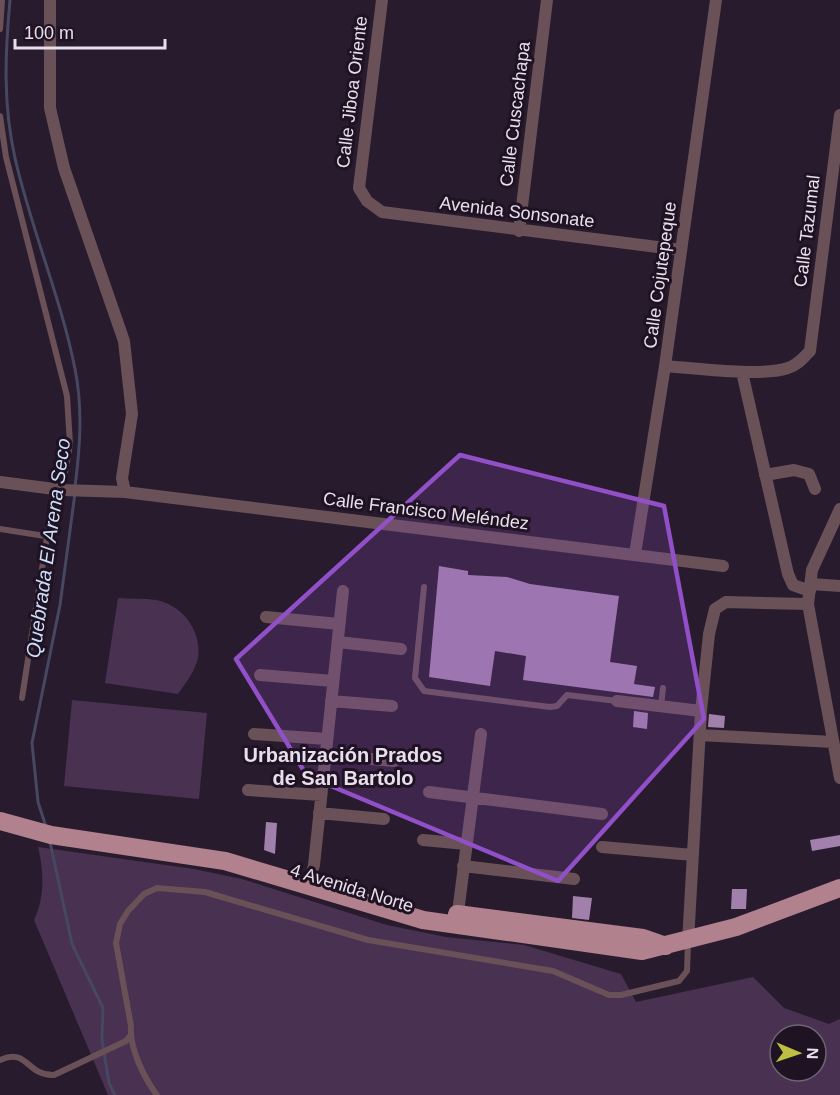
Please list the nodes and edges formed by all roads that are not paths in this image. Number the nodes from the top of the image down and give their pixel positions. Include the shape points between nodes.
1 (2, 0) edge
2 (50, 0) edge
3 (382, 0) edge
4 (548, 0) edge
5 (716, 0) edge
6 (0, 29) edge
7 (840, 115) edge
8 (0, 116) edge
9 (359, 188) joint
10 (519, 231) junction
11 (681, 250) junction
12 (665, 366) junction
13 (742, 372) junction
14 (765, 475) junction
15 (0, 482) edge
16 (815, 489) dead end
17 (65, 490) junction
18 (125, 492) junction
19 (840, 509) edge
20 (51, 511) dead end
21 (0, 529) edge
22 (45, 536) junction
23 (635, 554) junction
24 (723, 566) dead end
25 (840, 586) edge
26 (424, 587) dead end
27 (343, 591) dead end
28 (810, 593) junction
29 (266, 617) dead end
30 (339, 624) junction
31 (338, 642) junction
32 (401, 649) dead end
33 (260, 675) dead end
34 (333, 681) junction
35 (663, 688) dead end
36 (22, 698) dead end
37 (331, 701) junction
38 (617, 701) joint
39 (392, 706) dead end
40 (661, 706) junction
41 (702, 711) junction
42 (254, 734) dead end
43 (481, 734) dead end
44 (700, 735) junction
45 (327, 739) junction
46 (833, 742) junction
47 (325, 754) junction
48 (394, 760) dead end
49 (840, 778) edge
50 (248, 789) dead end
51 (429, 792) dead end
52 (321, 795) junction
53 (473, 796) junction
54 (0, 809) edge
55 (319, 813) junction
56 (602, 814) dead end
57 (384, 819) dead end
58 (0, 821) edge
59 (45, 828) junction
60 (423, 840) dead end
61 (466, 844) junction
62 (602, 847) dead end
63 (693, 855) junction
64 (463, 866) junction
65 (574, 879) dead end
66 (310, 882) junction
67 (840, 888) edge
68 (457, 921) junction
69 (688, 942) junction
70 (130, 1036) junction
71 (0, 1060) edge
72 (157, 1095) edge

1 - 6 lane
2 - 18 street via 50,108 64,168 124,341 132,414 122,478
3 - 9 street, Calle Jiboa Oriente
4 - 10 street, Calle Cuscachapa
5 - 11 street, Calle Cojutepeque
7 - 13 street, Calle Tazumal via 810,351 787,369
8 - 17 lane via 6,158 67,396 70,444
9 - 10 street, Avenida Sonsonate via 367,201 382,212
10 - 11 street, Avenida Sonsonate
11 - 12 street, Calle Cojutepeque
12 - 13 street
12 - 23 street, Calle Cojutepeque
13 - 14 street
14 - 16 street via 802,471 809,474
14 - 28 street via 788,574 793,585
15 - 17 street, Calle Francisco Meléndez
17 - 18 street, Calle Francisco Meléndez
18 - 23 street, Calle Francisco Meléndez
19 - 28 street via 812,570
20 - 22 lane
21 - 22 lane
22 - 36 lane
23 - 24 street, Calle Francisco Meléndez
25 - 28 street
26 - 38 lane via 415,678 424,691 550,707 567,695
27 - 30 street
28 - 41 street via 726,602 715,609
28 - 46 street
29 - 30 street
30 - 31 street
31 - 32 street
31 - 34 street
33 - 34 street
34 - 37 street
35 - 40 lane
37 - 39 street
37 - 45 street
38 - 40 street
40 - 41 street
41 - 44 street
42 - 45 street
43 - 53 street
44 - 46 street
44 - 63 street
45 - 47 street
46 - 49 street
47 - 48 street
47 - 52 street
50 - 52 street
51 - 53 street
52 - 55 street
53 - 56 street
53 - 61 street
54 - 59 main road
55 - 57 street
55 - 66 street
58 - 59 main road
59 - 66 main road, 4 Avenida Norte via 228,850
60 - 61 street
61 - 64 street
62 - 63 street
63 - 69 street
64 - 65 street
64 - 68 street
66 - 68 main road, 4 Avenida Norte
67 - 69 main road, 4 Avenida Norte
68 - 69 main road, 4 Avenida Norte via 643,938 668,947
69 - 70 lane via 687,971 679,981 609,995 553,971 368,940 205,892 157,888 144,894 128,911 116,943
70 - 71 lane via 54,1075 44,1076 12,1054
70 - 72 lane via 148,1083

